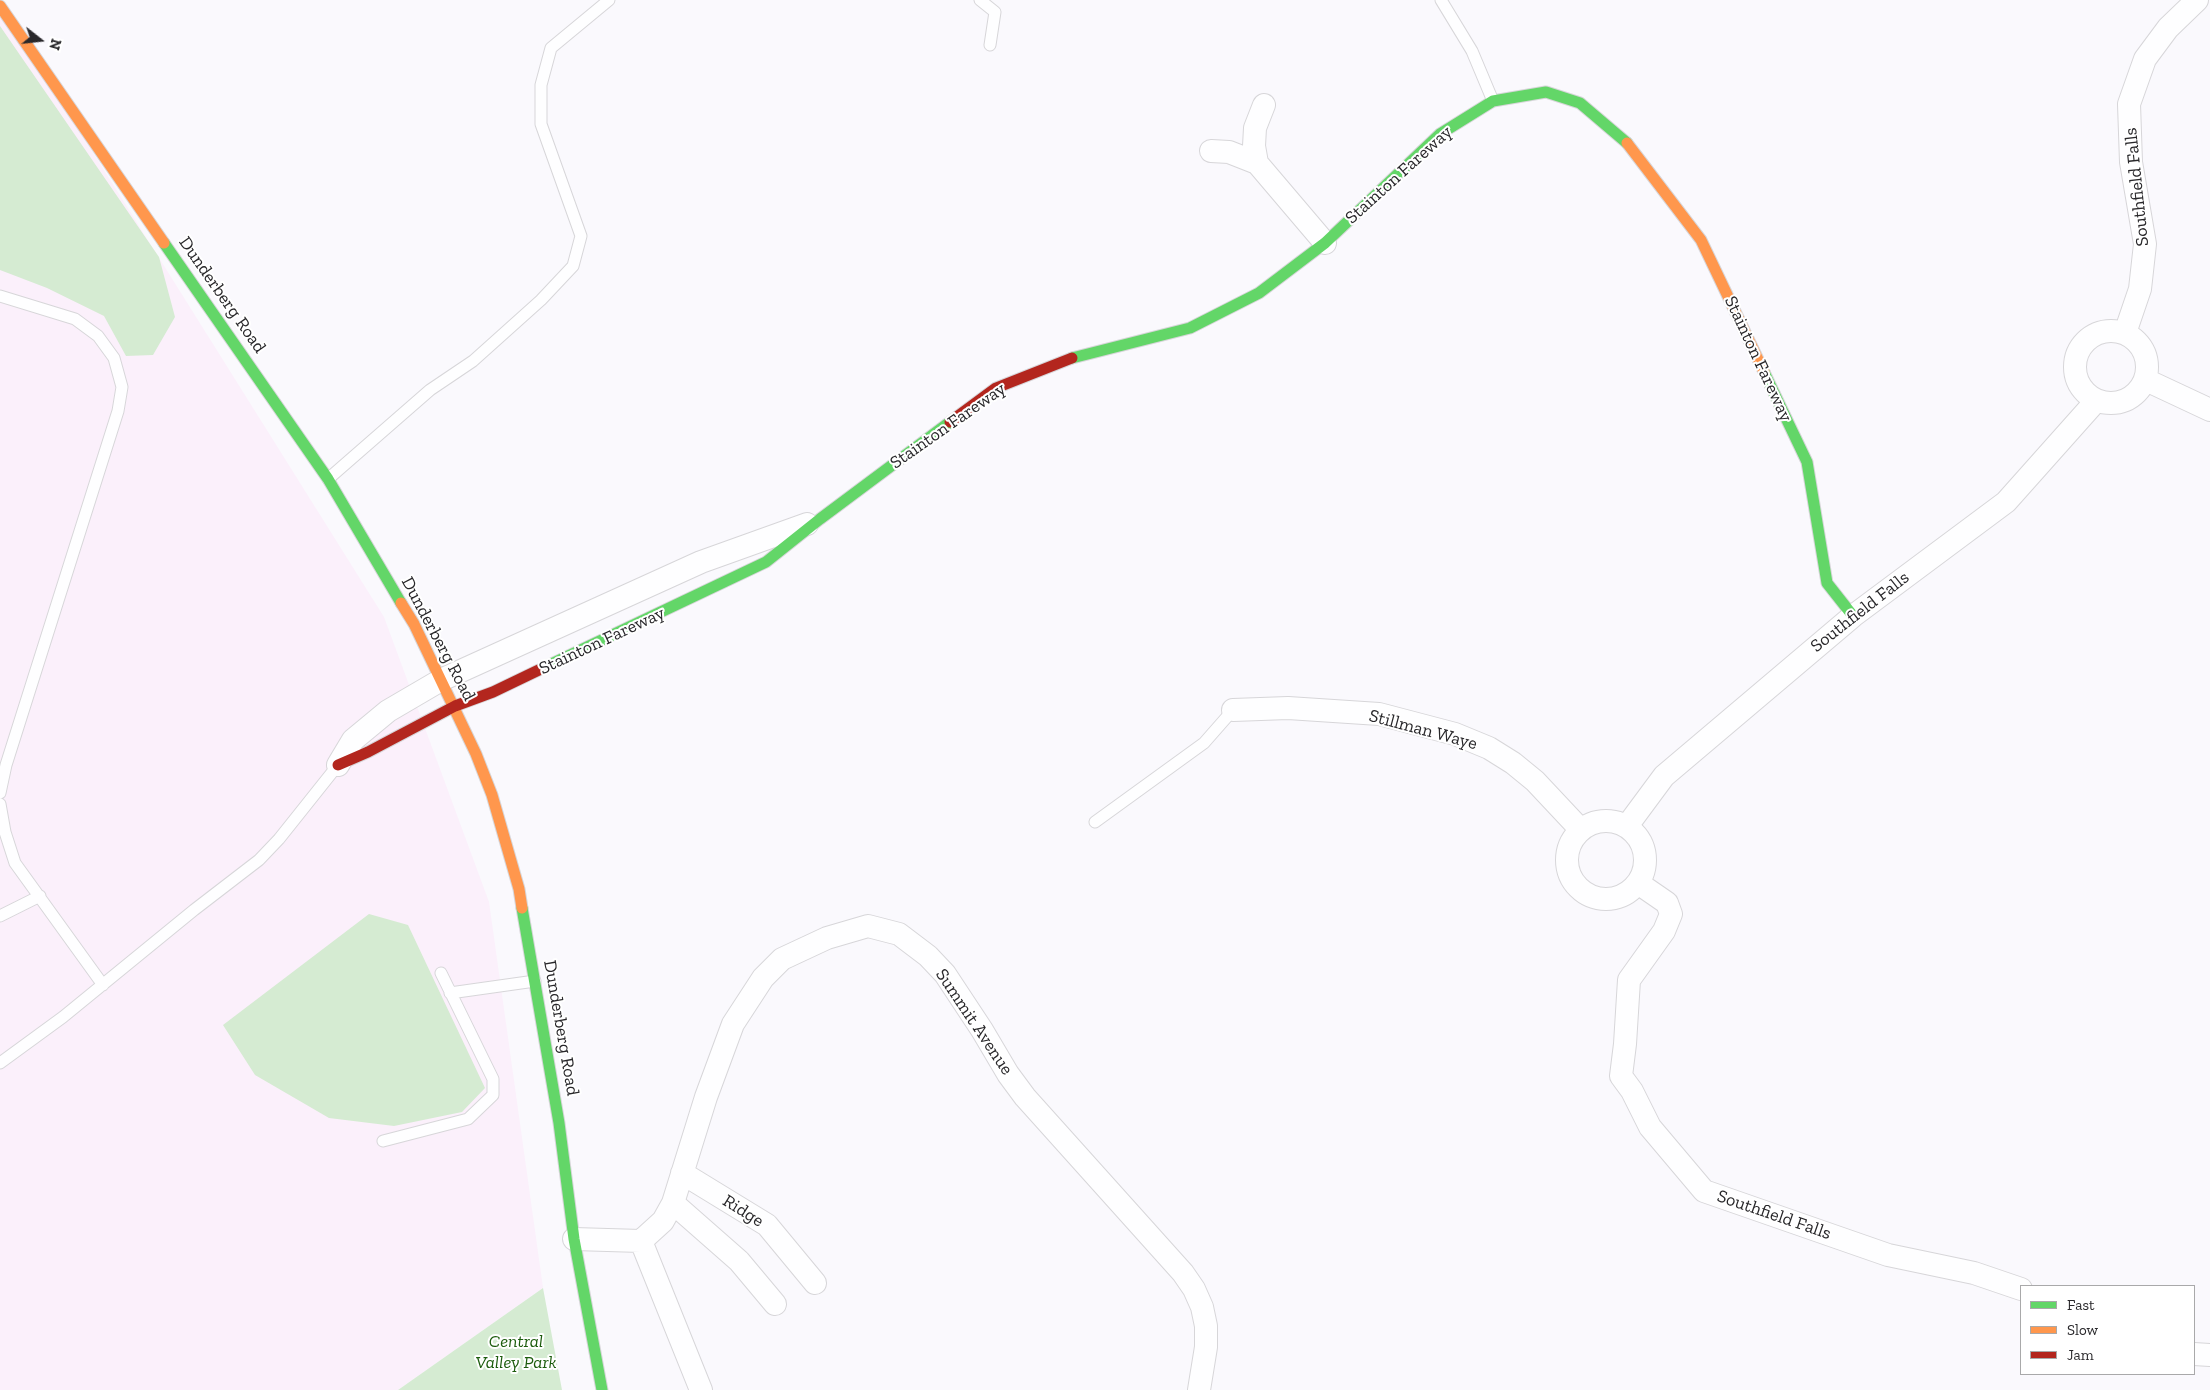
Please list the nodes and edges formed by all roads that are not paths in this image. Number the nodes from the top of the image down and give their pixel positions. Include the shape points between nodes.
1 (609, 0) edge
2 (980, 0) edge
3 (1441, 0) edge
4 (2195, 0) edge
5 (0, 6) edge
6 (990, 45) dead end
7 (1493, 101) junction
8 (1264, 105) dead end
9 (1212, 151) dead end
10 (1256, 163) junction
11 (1325, 243) junction
12 (0, 296) edge
13 (2125, 333) junction
14 (2146, 380) junction
15 (2096, 401) junction
16 (2210, 410) edge
17 (328, 479) junction
18 (820, 519) junction
19 (705, 561) junction
20 (715, 588) junction
21 (582, 615) junction
22 (1853, 616) junction
23 (594, 645) junction
24 (441, 680) junction
25 (454, 706) junction
26 (1233, 710) joint
27 (338, 764) junction
28 (0, 793) edge
29 (0, 804) edge
30 (1095, 822) dead end
31 (1627, 826) junction
32 (1582, 830) junction
33 (1638, 883) junction
34 (40, 896) junction
35 (0, 916) edge
36 (441, 973) dead end
37 (535, 981) junction
38 (102, 985) junction
39 (450, 993) junction
40 (0, 1062) edge
41 (383, 1141) dead end
42 (682, 1173) junction
43 (673, 1202) junction
44 (574, 1239) junction
45 (641, 1241) junction
46 (815, 1283) dead end
47 (2020, 1289) edge
48 (775, 1304) dead end
49 (2195, 1354) edge
50 (2210, 1356) edge
51 (602, 1390) edge
52 (701, 1390) edge
53 (1199, 1390) edge

1 - 17 lane via 551,48 541,85 540,124 581,236 573,266 541,300 473,361 430,390
2 - 6 lane via 995,12
3 - 7 lane via 1472,51
4 - 13 street, Southfield Falls via 2145,59 2129,104 2131,162 2145,244 2140,289
5 - 17 street, Dunderberg Road
7 - 11 street, Stainton Fareway via 1440,134
7 - 22 street, Stainton Fareway via 1546,92 1580,103 1624,140 1701,240 1806,462 1827,583
8 - 10 street via 1255,128
9 - 10 street via 1229,152
10 - 11 street
11 - 18 street, Stainton Fareway via 1258,293 1190,328 1072,358 996,388
12 - 28 lane via 75,319 98,336 114,358 122,387 118,411 6,765
13 - 14 street via 2137,341 2144,352 2148,366
13 - 15 street via 2111,330 2097,333 2085,341 2077,353 2074,367 2077,381 2084,393
14 - 15 street via 2138,393 2125,401 2110,404
14 - 16 street
15 - 22 street, Southfield Falls via 2006,502
17 - 24 street, Dunderberg Road via 414,624
18 - 19 street, Stainton Fareway
18 - 20 street, Stainton Fareway via 766,562
19 - 20 street
19 - 21 street, Stainton Fareway
20 - 23 street, Stainton Fareway
21 - 23 street
21 - 24 street, Stainton Fareway
22 - 31 street, Southfield Falls via 1664,776
23 - 25 street, Stainton Fareway
24 - 25 street, Dunderberg Road
24 - 27 street, Stainton Fareway via 381,717 353,740
25 - 27 street, Stainton Fareway via 368,752
25 - 37 street, Dunderberg Road via 492,795 519,889
26 - 30 lane via 1204,743
26 - 32 street, Stillman Waye via 1288,708 1379,714 1454,734 1489,748 1512,763 1535,781
27 - 38 lane via 259,860
29 - 34 lane via 15,863
31 - 32 street via 1604,821 1592,823
31 - 33 street via 1638,837 1645,852 1645,868
32 - 33 street via 1571,843 1567,859 1570,876 1580,890 1595,898 1612,899 1627,894
33 - 47 street, Southfield Falls via 1667,902 1671,914 1664,931 1628,980 1626,1044 1621,1076 1650,1127 1704,1191 1888,1255 1974,1273
34 - 35 lane
34 - 38 lane
36 - 39 lane
37 - 39 lane
37 - 44 street, Dunderberg Road via 559,1123
38 - 40 lane
39 - 41 lane via 492,1079 493,1095 468,1120
42 - 43 street, Summit Avenue
42 - 46 street, Ridge via 767,1225
42 - 53 street, Summit Avenue via 733,1024 762,978 782,959 827,938 868,926 899,934 945,974 1025,1098 1194,1289 1206,1326
43 - 45 street, Summit Avenue via 663,1222
43 - 48 street via 739,1261
44 - 45 street
44 - 51 street, Dunderberg Road
45 - 52 street
49 - 50 street

